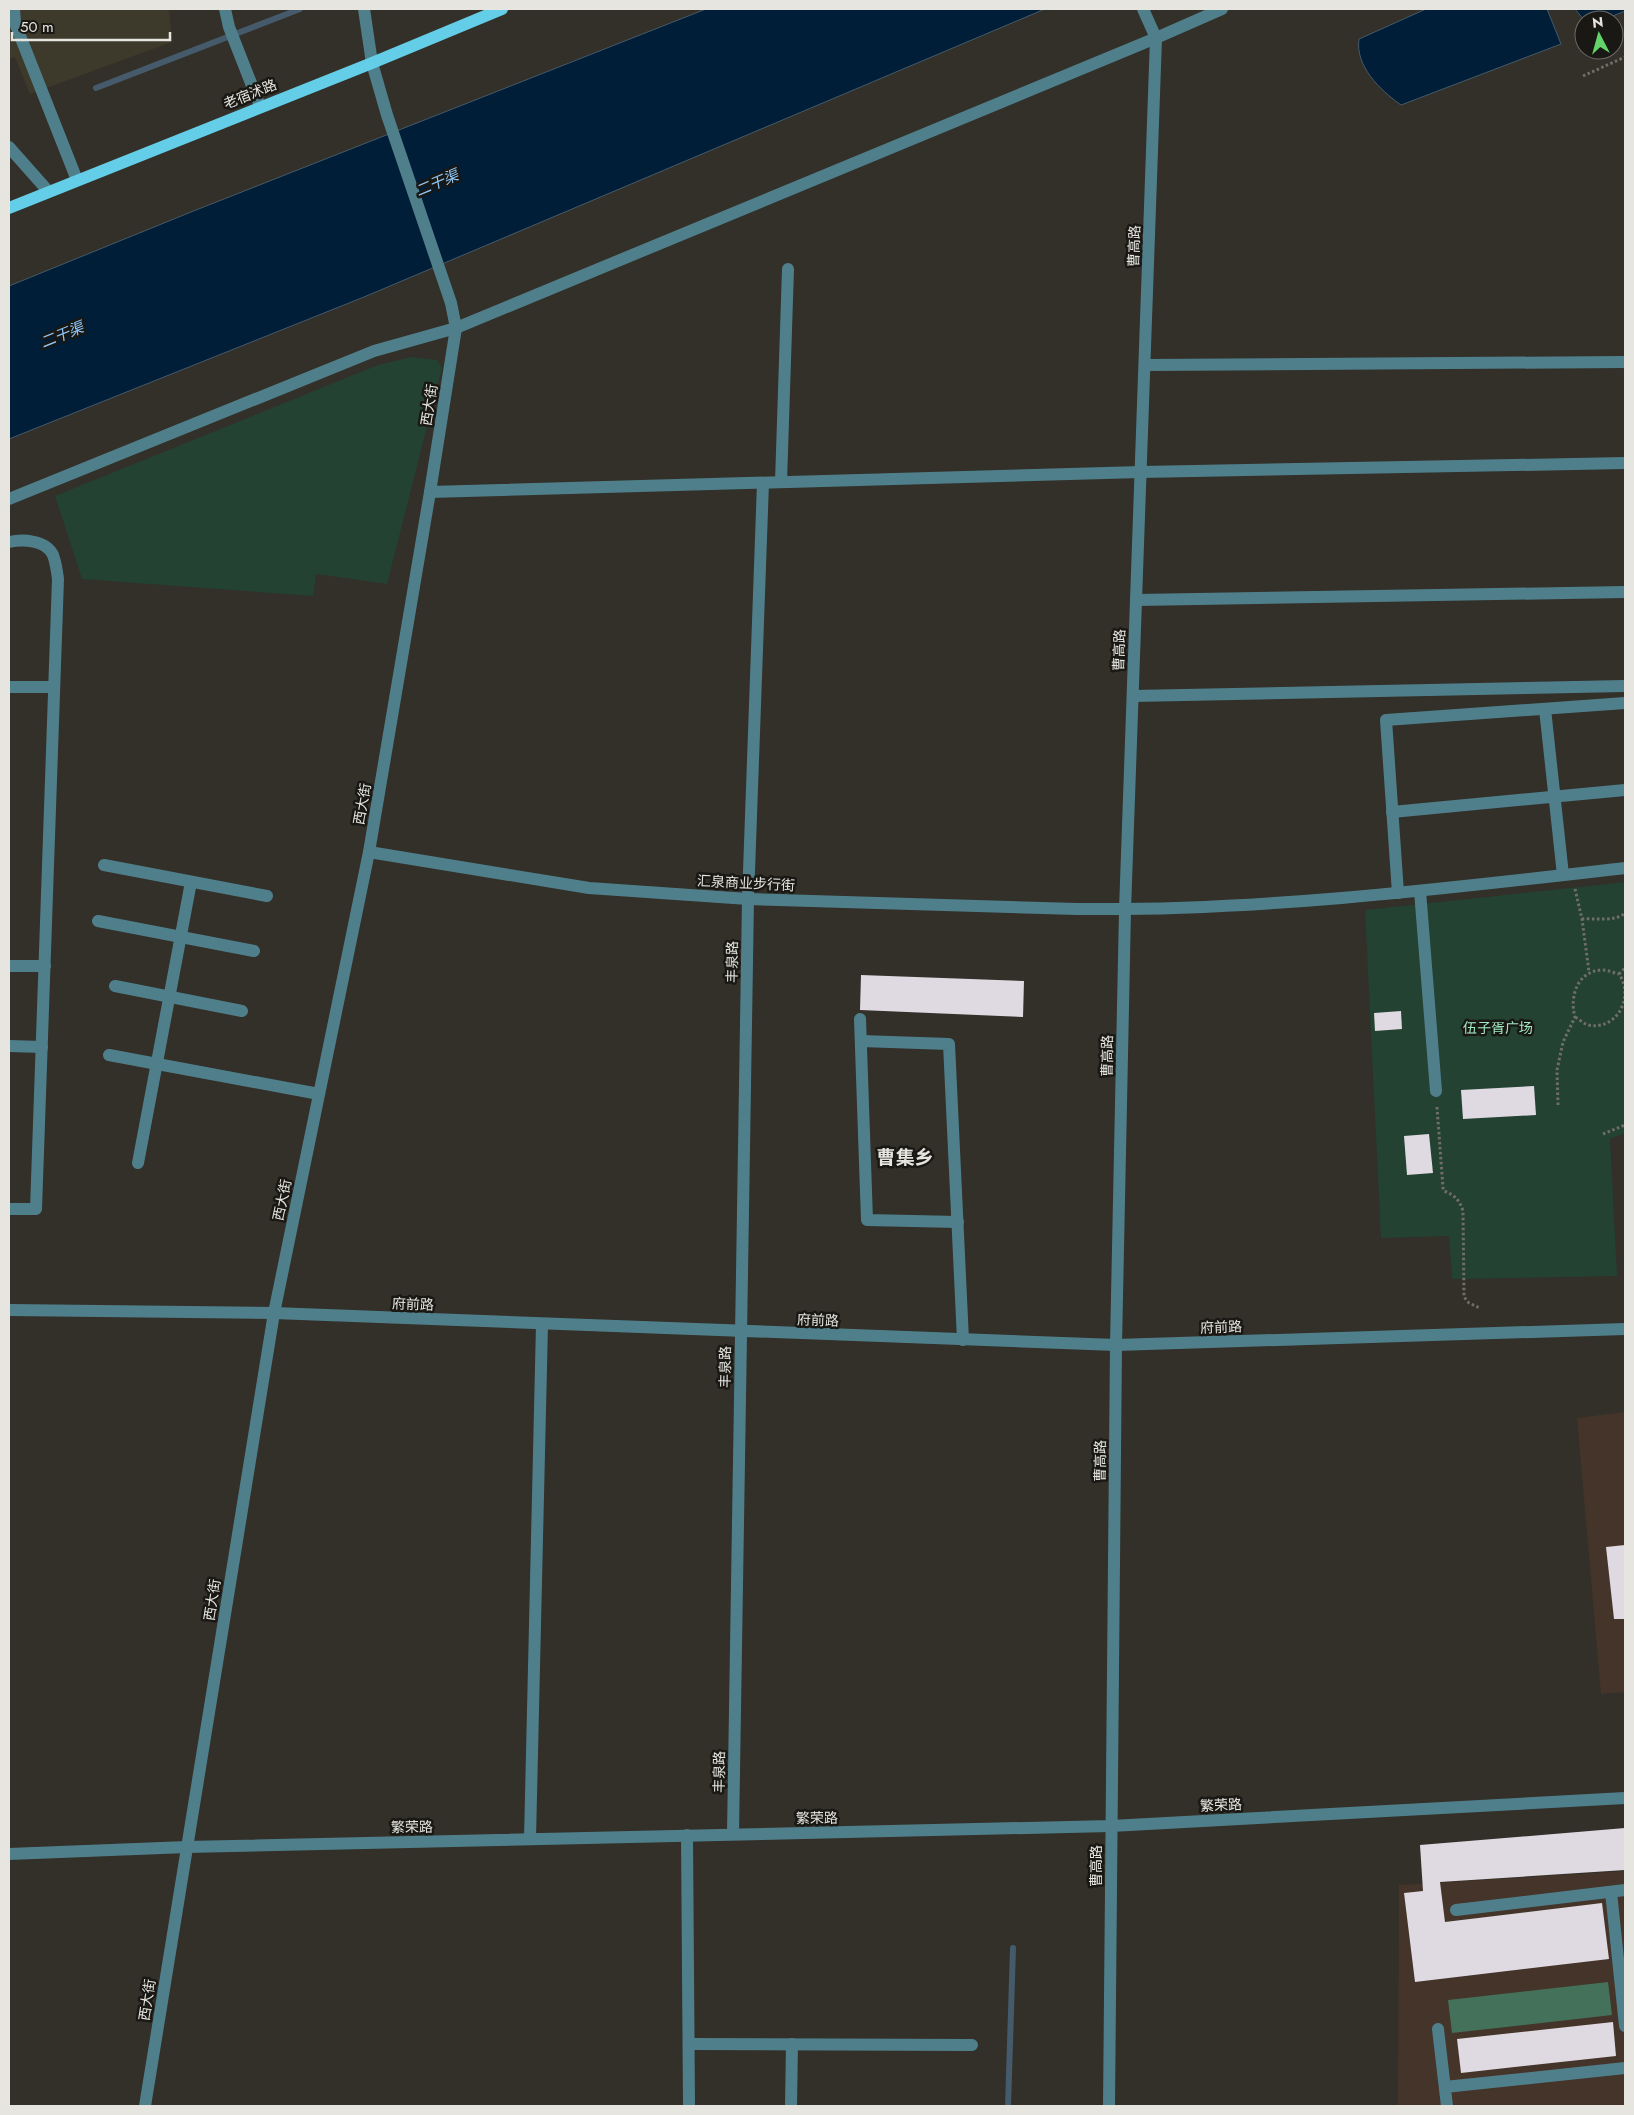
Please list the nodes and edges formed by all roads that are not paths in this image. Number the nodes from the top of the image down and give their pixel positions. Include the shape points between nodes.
1 (14, 9) edge
2 (225, 9) edge
3 (364, 9) edge
4 (502, 9) edge
5 (1143, 9) edge
6 (1222, 9) edge
7 (1156, 38) junction
8 (372, 63) junction
9 (260, 106) junction
10 (9, 147) edge
11 (77, 180) junction
12 (48, 192) junction
13 (9, 208) edge
14 (788, 269) dead end
15 (456, 328) junction
16 (1625, 362) edge
17 (1145, 365) junction
18 (1625, 463) edge
19 (1141, 472) junction
20 (763, 482) junction
21 (781, 482) junction
22 (430, 492) junction
23 (9, 499) edge
24 (9, 542) edge
25 (1625, 592) edge
26 (1136, 600) junction
27 (1625, 686) edge
28 (9, 687) edge
29 (54, 687) junction
30 (1133, 696) junction
31 (1625, 703) edge
32 (1545, 709) junction
33 (1625, 790) edge
34 (1555, 797) junction
35 (1392, 812) junction
36 (369, 852) junction
37 (104, 865) dead end
38 (1625, 868) edge
39 (1567, 875) junction
40 (191, 882) junction
41 (1420, 891) junction
42 (1398, 894) junction
43 (267, 896) dead end
44 (748, 899) junction
45 (1125, 910) junction
46 (98, 921) dead end
47 (180, 937) junction
48 (254, 951) dead end
49 (9, 966) edge
50 (44, 966) junction
51 (115, 986) dead end
52 (169, 996) junction
53 (242, 1011) dead end
54 (860, 1019) dead end
55 (861, 1041) junction
56 (9, 1046) edge
57 (42, 1046) junction
58 (109, 1055) dead end
59 (156, 1064) junction
60 (1436, 1091) road end
61 (319, 1094) junction
62 (138, 1163) dead end
63 (9, 1209) edge
64 (958, 1222) junction
65 (9, 1310) edge
66 (274, 1313) junction
67 (542, 1324) junction
68 (1625, 1329) edge
69 (740, 1332) junction
70 (963, 1340) junction
71 (1116, 1345) junction
72 (1625, 1798) edge
73 (1111, 1826) junction
74 (733, 1834) junction
75 (687, 1835) junction
76 (530, 1839) junction
77 (187, 1847) junction
78 (9, 1854) edge
79 (1625, 1890) edge
80 (1611, 1892) junction
81 (1456, 1910) dead end
82 (1625, 2026) edge
83 (1438, 2029) dead end
84 (689, 2044) junction
85 (792, 2044) junction
86 (972, 2045) dead end
87 (1625, 2068) edge
88 (1445, 2087) junction
89 (145, 2106) edge
90 (690, 2106) edge
91 (791, 2106) edge
92 (1109, 2106) edge
93 (1447, 2106) edge

1 - 11 street via 15,23
2 - 9 street
3 - 8 street, 西大街
4 - 8 main road, 老宿沭路
5 - 7 street, 曹高路
6 - 7 street
7 - 15 street
7 - 17 street, 曹高路
8 - 9 main road, 老宿沭路
8 - 15 street, 西大街 via 451,303
9 - 11 main road, 老宿沭路
10 - 12 street
11 - 12 main road, 老宿沭路
12 - 13 main road, 老宿沭路
14 - 21 street
15 - 22 street, 西大街
15 - 23 street via 374,351
16 - 17 street
17 - 19 street, 曹高路
18 - 19 street
19 - 21 street
19 - 26 street, 曹高路
20 - 21 street
20 - 22 street
20 - 44 street, 丰泉路
22 - 36 street, 西大街
24 - 29 street via 29,540 44,545 55,562 58,580
25 - 26 street
26 - 30 street, 曹高路
27 - 30 street
28 - 29 street
29 - 50 street
30 - 45 street, 曹高路
31 - 32 street
32 - 34 street
32 - 35 street via 1386,720
33 - 34 street
34 - 35 street
34 - 39 street
35 - 42 street
36 - 44 street, 汇泉商业步行街 via 589,888
36 - 61 street, 西大街
37 - 40 street
38 - 39 street, 汇泉商业步行街
39 - 41 street, 汇泉商业步行街
40 - 43 street
40 - 47 street
41 - 42 street, 汇泉商业步行街
41 - 60 street
42 - 45 street, 汇泉商业步行街
44 - 45 street, 汇泉商业步行街
44 - 69 street, 丰泉路
45 - 71 street, 曹高路
46 - 47 street
47 - 48 street
47 - 52 street
49 - 50 street
50 - 57 street
51 - 52 street
52 - 53 street
52 - 59 street
54 - 55 street
55 - 64 street via 949,1044
55 - 64 street via 867,1220
56 - 57 street
57 - 63 street via 36,1209
58 - 59 street
59 - 61 street
59 - 62 street
61 - 66 street, 西大街
64 - 70 street
65 - 66 street, 府前路
66 - 67 street, 府前路
66 - 77 street, 西大街
67 - 69 street, 府前路
67 - 76 street
68 - 71 street, 府前路
69 - 70 street, 府前路
69 - 74 street, 丰泉路
70 - 71 street, 府前路
71 - 73 street, 曹高路
72 - 73 street, 繁荣路
73 - 74 street, 繁荣路
73 - 92 street, 曹高路
74 - 75 street, 繁荣路
75 - 76 street, 繁荣路
75 - 84 street
76 - 77 street, 繁荣路
77 - 78 street, 繁荣路
77 - 89 street, 西大街
79 - 80 street
80 - 81 street
80 - 82 street
83 - 88 street
84 - 85 street
84 - 90 street
85 - 86 street
85 - 91 street
87 - 88 street
88 - 93 street

